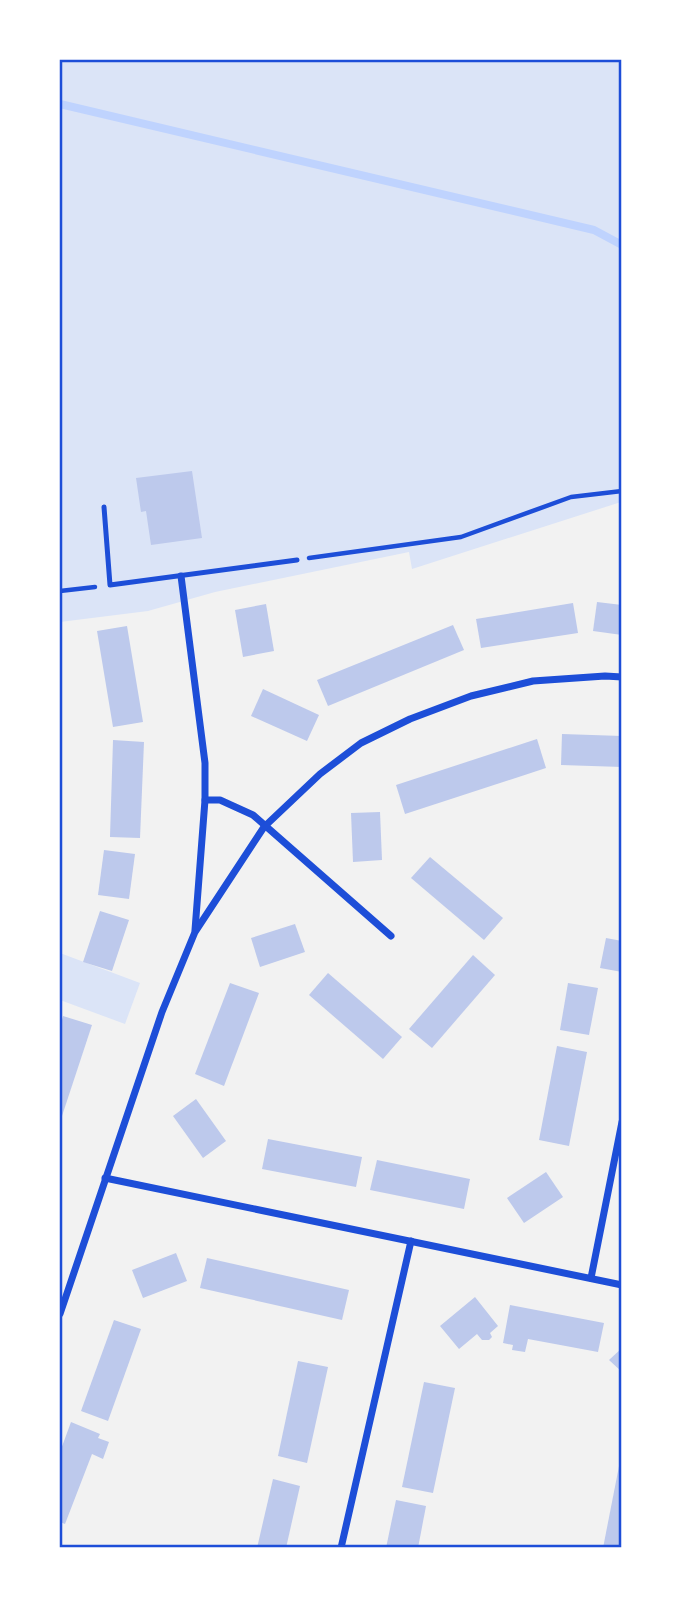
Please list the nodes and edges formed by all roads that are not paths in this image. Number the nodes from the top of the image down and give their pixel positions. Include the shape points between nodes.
1 (103, 506) dead end
2 (297, 560) road end
3 (181, 576) junction
4 (621, 677) edge
5 (205, 800) junction
6 (264, 827) junction
7 (195, 932) junction
8 (391, 936) dead end
9 (621, 1122) edge
10 (105, 1178) junction
11 (411, 1241) junction
12 (591, 1278) junction
13 (621, 1284) edge
14 (60, 1314) edge
15 (341, 1548) edge

1 - 3 lane via 110,585
2 - 3 lane
3 - 5 street via 205,763
4 - 6 street via 533,681 471,696 410,719 361,743
5 - 6 street via 220,800 253,815
5 - 7 street
6 - 7 street
6 - 8 street
7 - 10 street via 162,1012
9 - 12 street
10 - 11 street
10 - 14 street
11 - 12 street
11 - 15 street
12 - 13 street

